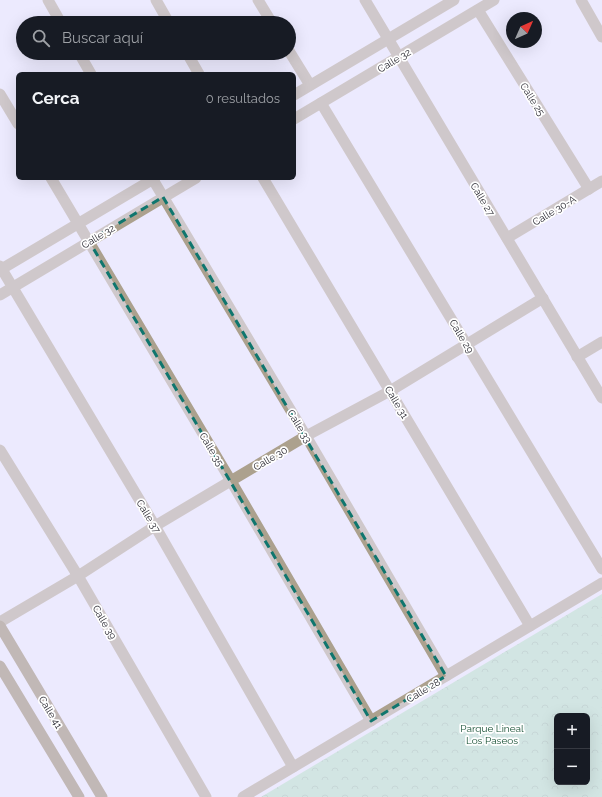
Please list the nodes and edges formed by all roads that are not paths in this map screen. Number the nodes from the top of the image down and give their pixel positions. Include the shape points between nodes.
1 (48, 0) edge
2 (156, 0) edge
3 (258, 0) edge
4 (365, 0) edge
5 (454, 0) edge
6 (494, 0) edge
7 (581, 0) edge
8 (478, 10) junction
9 (57, 16) edge
10 (165, 16) edge
11 (268, 16) edge
12 (602, 38) edge
13 (388, 39) junction
14 (398, 57) junction
15 (83, 60) edge
16 (191, 60) edge
17 (294, 60) edge
18 (90, 72) edge
19 (198, 72) edge
20 (310, 86) junction
21 (0, 94) edge
22 (296, 94) edge
23 (321, 103) junction
24 (296, 118) edge
25 (16, 121) edge
26 (52, 180) edge
27 (150, 180) edge
28 (154, 180) edge
29 (193, 180) edge
30 (264, 180) edge
31 (602, 181) edge
32 (589, 189) junction
33 (164, 197) junction
34 (78, 224) junction
35 (507, 238) junction
36 (89, 241) junction
37 (1, 269) edge
38 (12, 287) junction
39 (0, 294) edge
40 (543, 298) junction
41 (602, 342) edge
42 (467, 344) junction
43 (577, 357) junction
44 (390, 391) junction
45 (602, 398) edge
46 (306, 436) junction
47 (0, 450) edge
48 (231, 481) junction
49 (155, 526) junction
50 (602, 569) edge
51 (78, 576) junction
52 (602, 583) edge
53 (0, 622) edge
54 (0, 626) edge
55 (530, 626) junction
56 (0, 666) edge
57 (446, 676) junction
58 (371, 721) junction
59 (293, 767) junction
60 (79, 797) edge
61 (102, 797) edge
62 (206, 797) edge
63 (243, 797) edge

1 - 9 street
2 - 10 street
3 - 11 street
4 - 13 street, Calle 27
5 - 13 street, Calle 32
6 - 8 street, Calle 32
7 - 12 street
8 - 14 street, Calle 32
8 - 32 street, Calle 25
13 - 14 street, Calle 27
13 - 20 street, Calle 32
14 - 23 street, Calle 32
14 - 35 street, Calle 27
15 - 18 street
16 - 19 street
17 - 20 street
20 - 22 street, Calle 32
21 - 25 street
23 - 24 street, Calle 32
23 - 42 street, Calle 29
26 - 34 street, Calle 35
27 - 34 street, Calle 32
28 - 33 street, Calle 33
29 - 33 street, Calle 32
30 - 44 street, Calle 31
31 - 32 street, Calle 30-A
32 - 35 street, Calle 30-A
33 - 36 street, Calle 32
33 - 46 street, Calle 33
34 - 36 street, Calle 35
34 - 37 street, Calle 32
35 - 40 street, Calle 27
36 - 38 street, Calle 32
36 - 48 street, Calle 35
37 - 38 street, Calle 37
38 - 39 street, Calle 32
38 - 49 street, Calle 37
40 - 42 street, Calle 30
40 - 43 street, Calle 27
41 - 43 street
42 - 44 street, Calle 30
42 - 50 street, Calle 29
43 - 45 street, Calle 27
44 - 46 street, Calle 30
44 - 55 street, Calle 31
46 - 48 street, Calle 30
46 - 57 street, Calle 33
47 - 51 street, Calle 39
48 - 49 street, Calle 30
48 - 58 street, Calle 35
49 - 51 street, Calle 30
49 - 59 street, Calle 37
51 - 53 street, Calle 30
51 - 62 street, Calle 39
52 - 55 street, Calle 28
54 - 61 main road, Calle 41
55 - 57 street, Calle 28
56 - 60 main road, Calle 41
57 - 58 street, Calle 28
58 - 59 street, Calle 28
59 - 63 street, Calle 28

